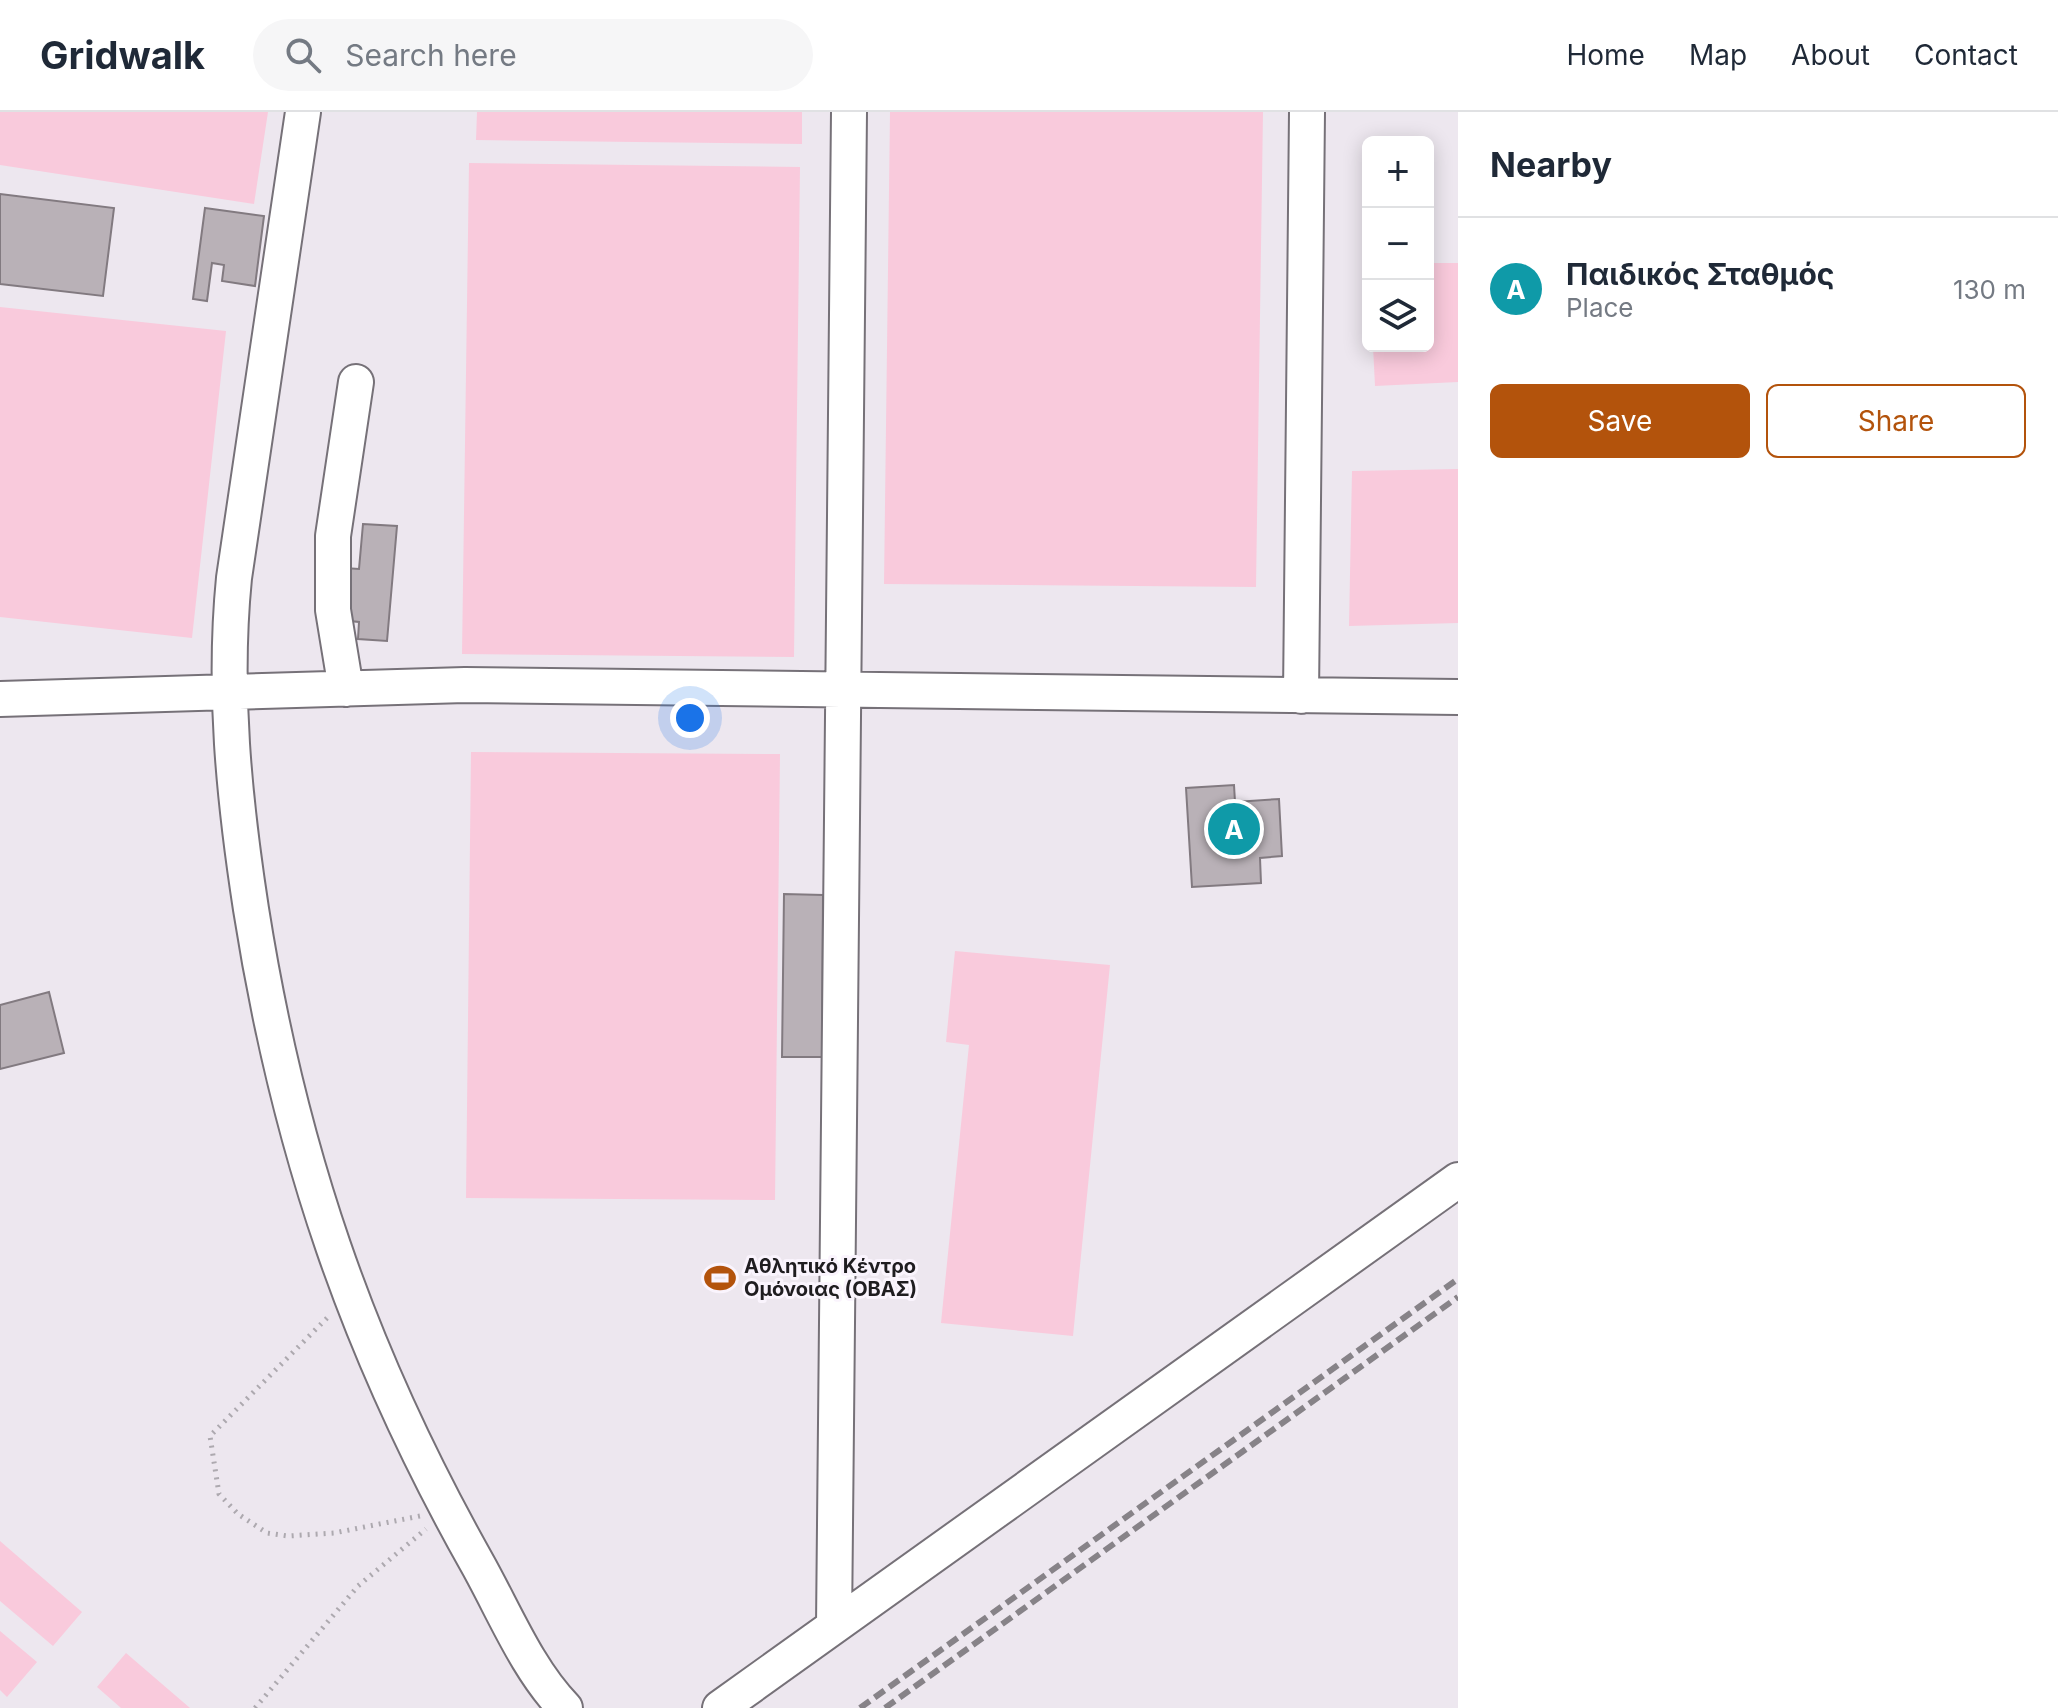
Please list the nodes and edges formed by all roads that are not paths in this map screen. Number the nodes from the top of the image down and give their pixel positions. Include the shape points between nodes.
1 (303, 112) edge
2 (849, 112) edge
3 (1307, 112) edge
4 (356, 382) dead end
5 (346, 689) junction
6 (230, 692) junction
7 (842, 692) junction
8 (1301, 696) junction
9 (1458, 697) edge
10 (0, 699) edge
11 (1458, 1180) edge
12 (834, 1626) junction
13 (565, 1708) edge
14 (720, 1708) edge

1 - 6 street via 234,578
2 - 7 street
3 - 8 street
4 - 5 street via 333,536 333,610
5 - 6 street
5 - 7 street via 465,685
6 - 10 street
6 - 13 street via 242,849 275,1042 306,1169 384,1379 448,1510 535,1667
7 - 8 street
7 - 12 street
8 - 9 street
11 - 12 street
12 - 14 street

